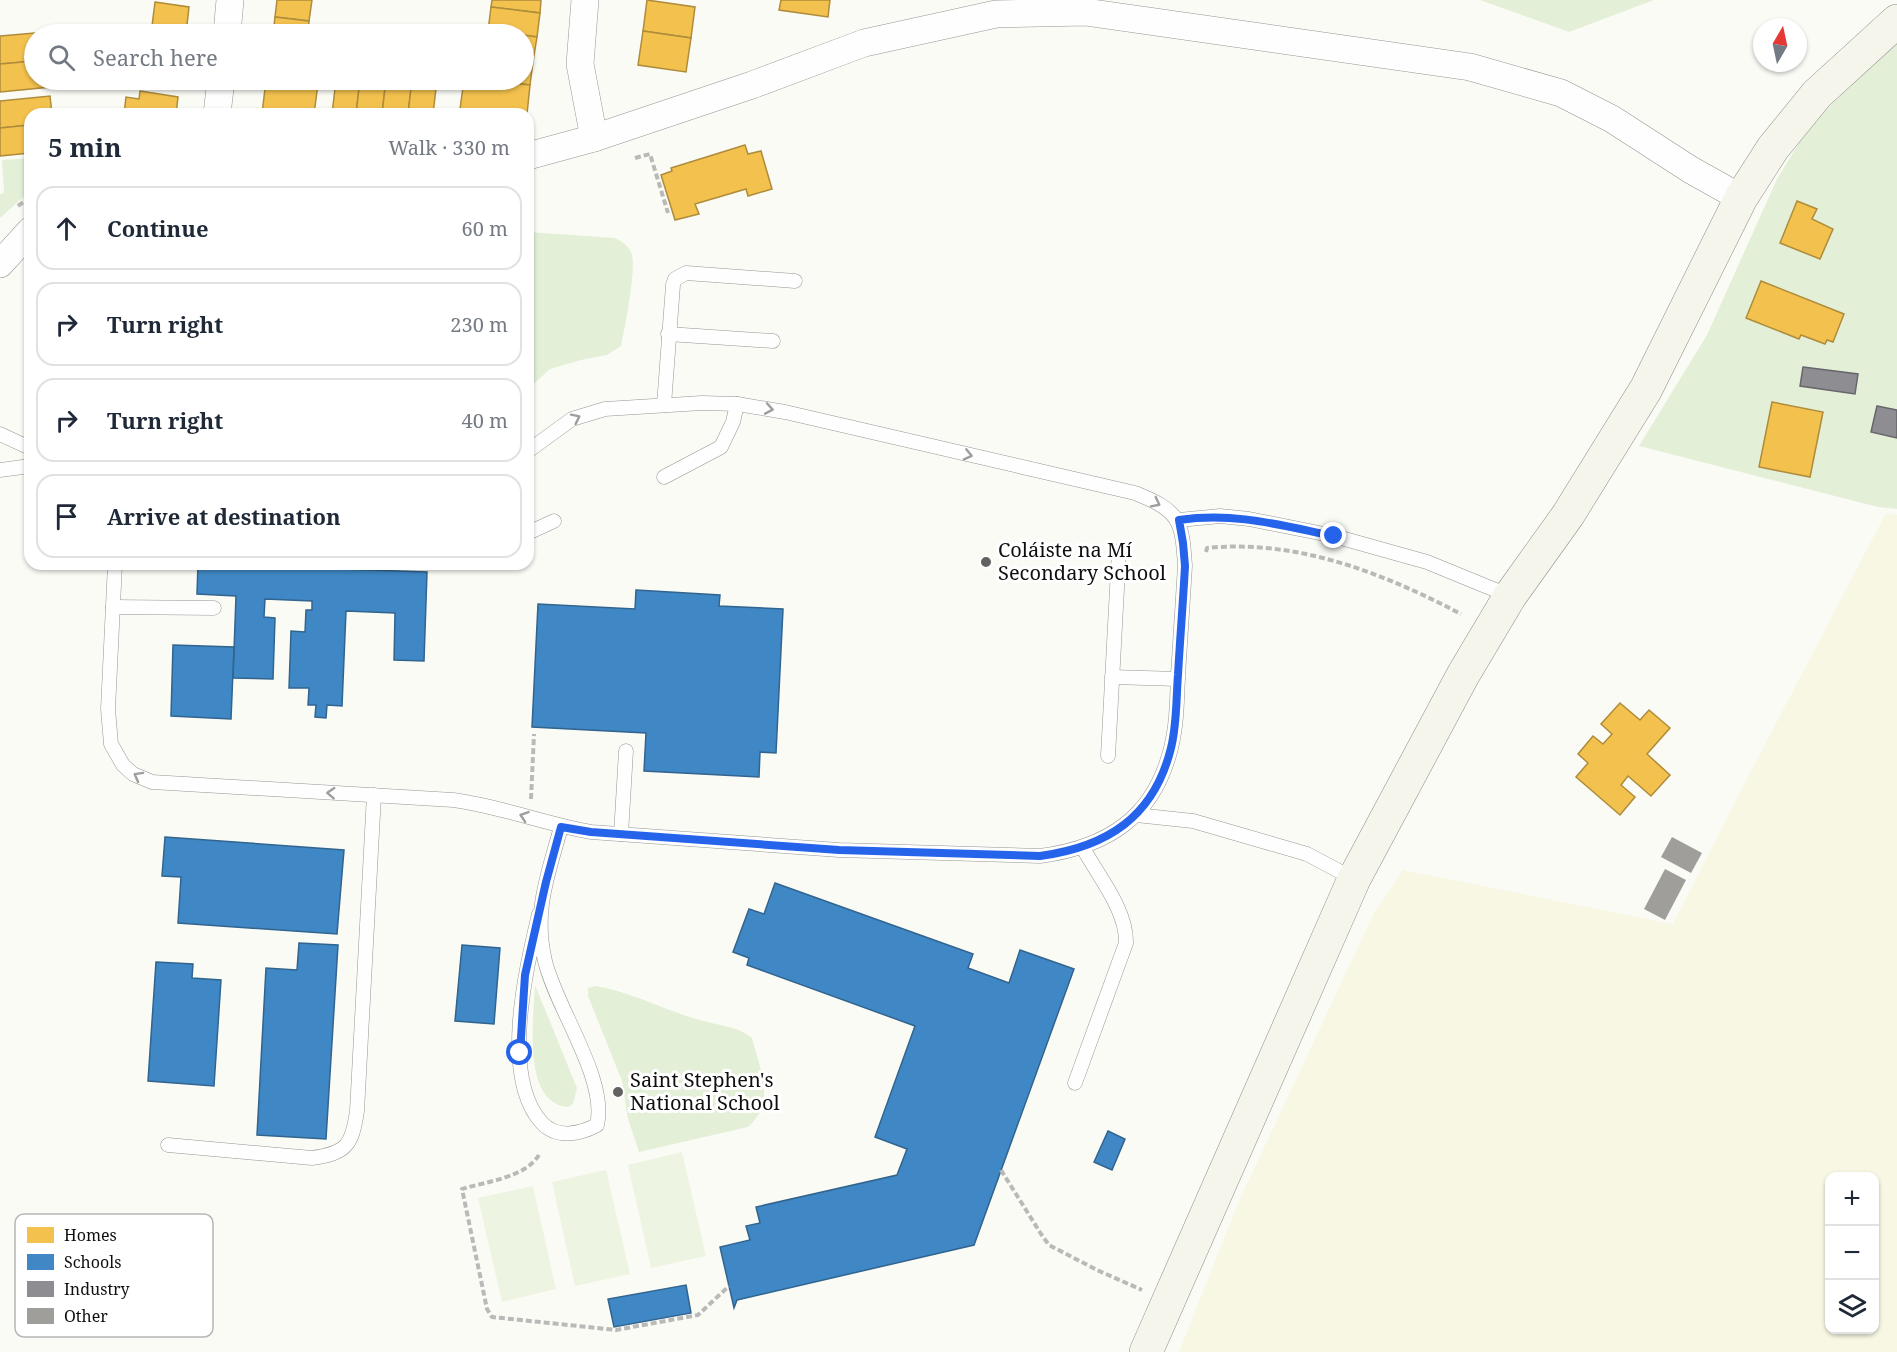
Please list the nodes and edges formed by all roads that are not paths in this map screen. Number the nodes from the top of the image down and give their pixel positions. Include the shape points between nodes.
1 (230, 0) edge
2 (585, 0) edge
3 (1897, 21) edge
4 (227, 24) edge
5 (220, 90) edge
6 (218, 108) edge
7 (594, 138) junction
8 (534, 154) edge
9 (1741, 198) junction
10 (24, 238) edge
11 (0, 264) edge
12 (795, 281) dead end
13 (668, 334) junction
14 (773, 341) dead end
15 (737, 404) junction
16 (664, 405) junction
17 (0, 434) edge
18 (24, 445) edge
19 (534, 446) edge
20 (24, 467) edge
21 (0, 470) edge
22 (664, 477) dead end
23 (1179, 520) junction
24 (554, 521) dead end
25 (534, 530) edge
26 (1119, 551) dead end
27 (115, 570) edge
28 (1510, 596) junction
29 (113, 607) junction
30 (213, 608) dead end
31 (1112, 677) junction
32 (1178, 679) junction
33 (626, 751) dead end
34 (1108, 756) dead end
35 (374, 795) junction
36 (1136, 815) junction
37 (561, 827) junction
38 (621, 834) junction
39 (1083, 848) junction
40 (1354, 879) junction
41 (539, 914) junction
42 (1075, 1083) dead end
43 (168, 1145) dead end
44 (1146, 1352) edge

1 - 4 street
2 - 7 street via 579,64
3 - 9 street via 1818,94 1773,148
5 - 6 street
7 - 8 street
7 - 9 street via 864,43 996,14 1085,12 1470,67 1562,93
9 - 28 street via 1646,388 1568,515
10 - 11 street
12 - 13 lane via 686,273 675,279 673,285
13 - 14 lane
13 - 16 lane
15 - 16 lane
15 - 22 lane via 721,447
15 -> 23 lane via 1135,493 1168,509
19 -> 16 lane via 582,415 605,409
17 - 18 lane
20 - 21 lane
23 - 28 lane via 1220,516 1250,519 1334,536 1427,561
23 - 32 lane via 1185,566
24 - 25 lane
26 - 31 lane
27 - 29 lane
28 - 40 street via 1463,675
29 - 30 lane
35 -> 29 lane via 164,784 133,774 116,756 109,730
31 - 32 lane
31 - 34 lane
32 - 36 lane via 1176,719 1164,772
33 - 38 lane
37 -> 35 lane via 476,803
35 - 43 lane via 357,1111 349,1142 335,1155 312,1158
36 - 39 lane
36 - 40 lane via 1193,821 1307,854
37 - 38 lane
37 - 41 lane
38 - 39 lane via 839,850 1040,856
39 - 42 lane via 1123,920 1126,936
40 - 44 street
41 - 41 lane via 549,976 599,1101 597,1125 582,1133 548,1129 535,1115 523,1085 520,1053 525,975

